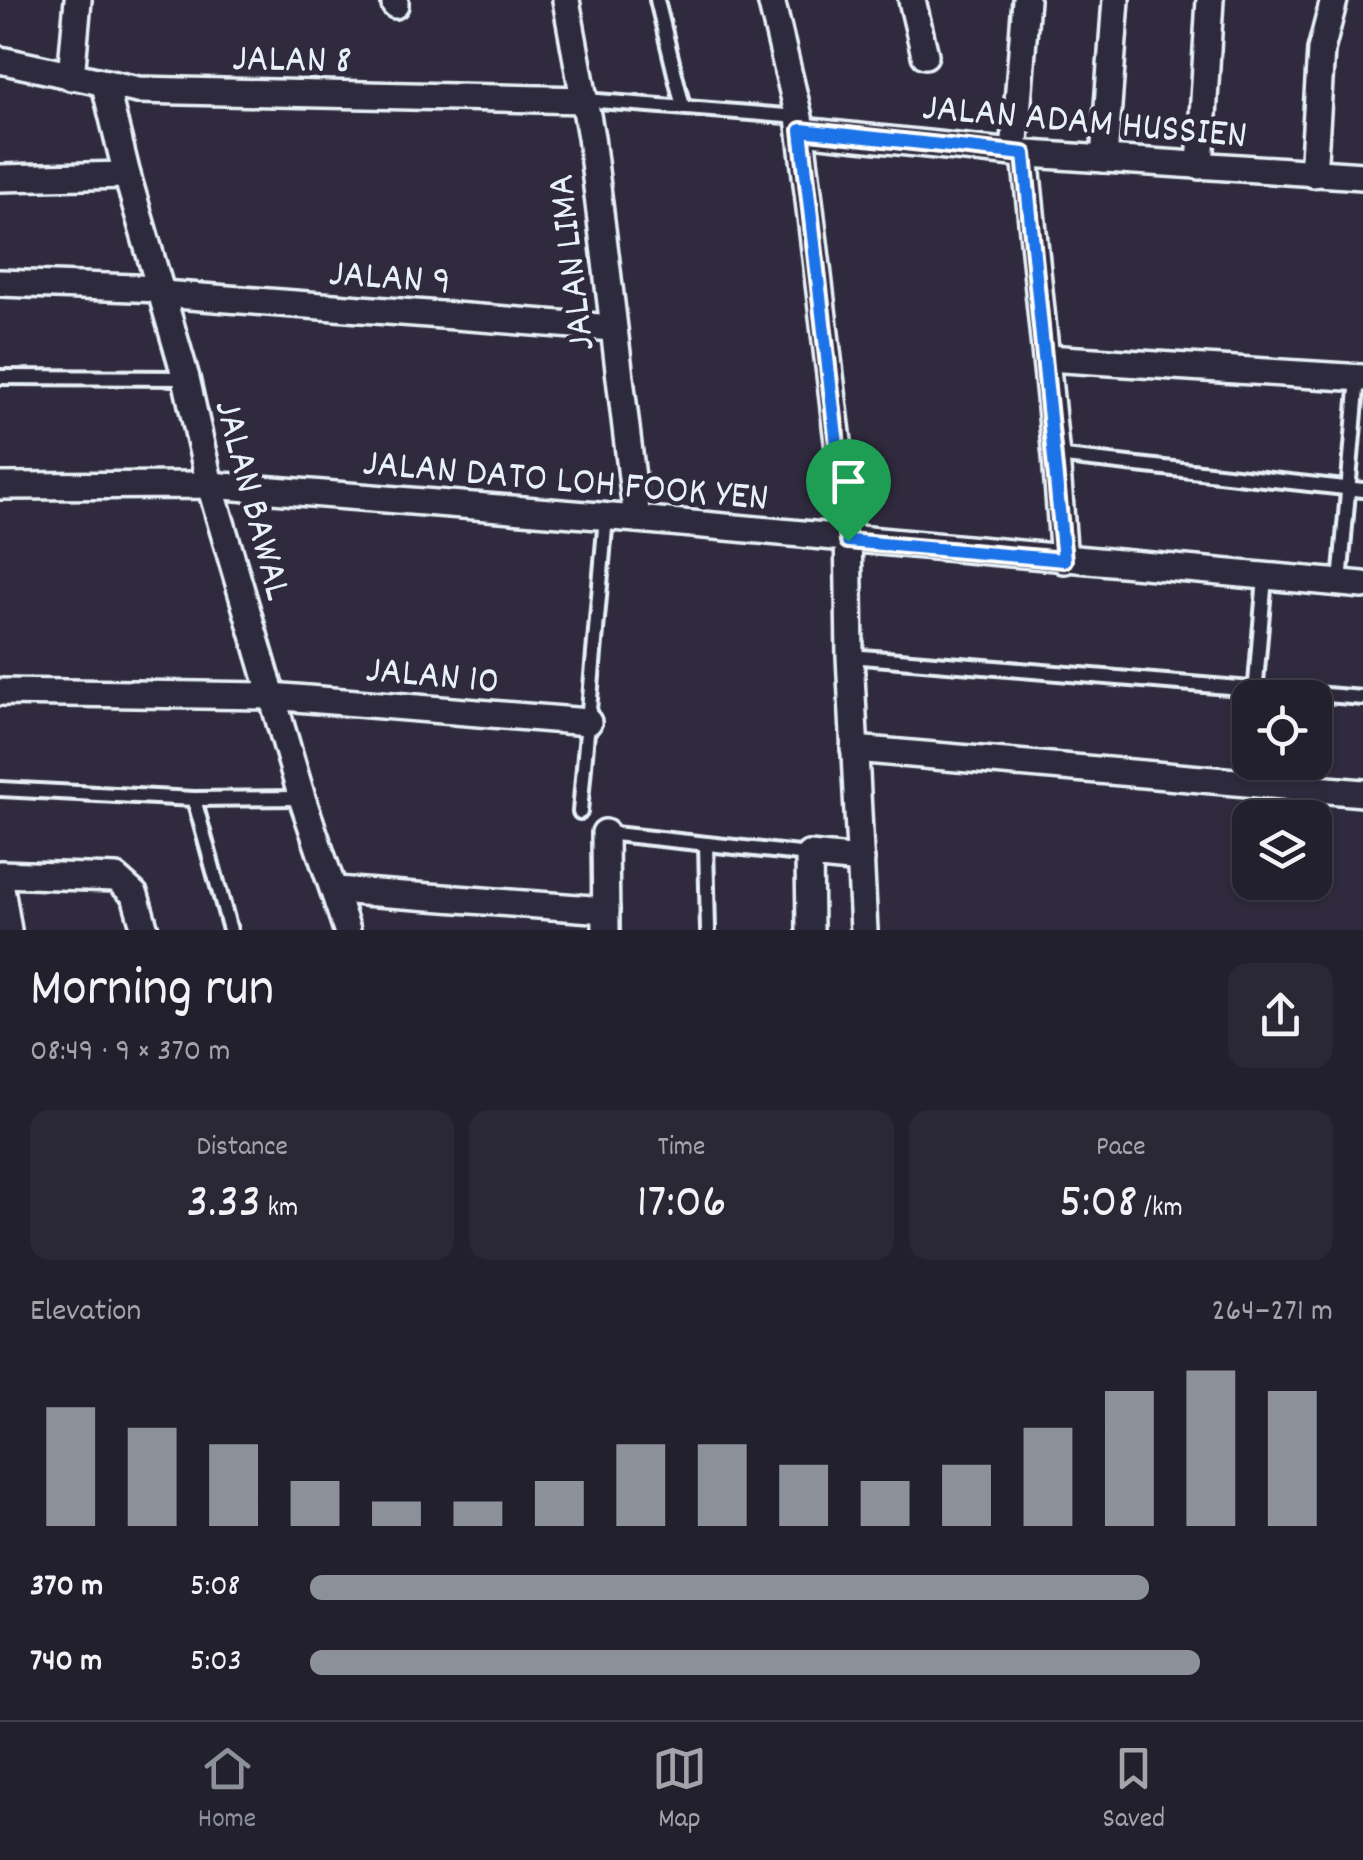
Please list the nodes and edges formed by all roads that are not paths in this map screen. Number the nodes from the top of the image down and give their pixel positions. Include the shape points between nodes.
1 (78, 0) edge
2 (566, 0) edge
3 (657, 0) edge
4 (770, 0) edge
5 (1026, 0) edge
6 (1116, 0) edge
7 (1210, 0) edge
8 (1334, 0) edge
9 (916, 7) edge
10 (925, 55) dead end
11 (0, 60) edge
12 (71, 77) junction
13 (105, 84) junction
14 (584, 100) junction
15 (683, 107) junction
16 (800, 124) junction
17 (1019, 153) junction
18 (1104, 159) junction
19 (1200, 166) junction
20 (126, 174) junction
21 (1313, 174) junction
22 (1363, 176) edge
23 (0, 178) edge
24 (0, 283) edge
25 (161, 292) junction
26 (614, 328) junction
27 (1046, 358) junction
28 (0, 378) edge
29 (186, 378) junction
30 (1360, 378) edge
31 (1056, 456) junction
32 (210, 484) junction
33 (0, 486) edge
34 (1348, 488) junction
35 (1363, 490) edge
36 (606, 517) junction
37 (637, 519) junction
38 (848, 541) junction
39 (1064, 560) junction
40 (1265, 577) junction
41 (1351, 584) edge
42 (850, 656) junction
43 (1256, 680) edge
44 (1232, 691) edge
45 (0, 692) edge
46 (272, 696) junction
47 (1332, 697) edge
48 (1363, 698) edge
49 (588, 722) junction
50 (854, 749) junction
51 (1232, 770) edge
52 (1296, 780) edge
53 (0, 789) edge
54 (1363, 793) edge
55 (302, 798) junction
56 (194, 799) junction
57 (580, 812) dead end
58 (605, 833) joint
59 (706, 844) junction
60 (809, 854) junction
61 (861, 860) junction
62 (0, 885) edge
63 (336, 890) junction
64 (606, 920) edge
65 (8, 930) edge
66 (146, 930) edge
67 (230, 930) edge
68 (347, 930) edge
69 (708, 930) edge
70 (810, 930) edge
71 (864, 930) edge

1 - 12 street
2 - 14 street, JALAN LIMA
3 - 15 lane
4 - 16 street
5 - 17 street
6 - 18 street
7 - 19 street
8 - 21 street via 1322,50
9 - 10 street
11 - 12 street, JALAN 8
12 - 13 street, JALAN 8
13 - 14 street, JALAN 8
13 - 20 street, JALAN BAWAL
14 - 15 lane
14 - 26 street, JALAN LIMA
15 - 16 lane
16 - 17 street, JALAN ADAM HUSSIEN
16 - 38 street
17 - 18 street, JALAN ADAM HUSSIEN
17 - 27 street
18 - 19 street, JALAN ADAM HUSSIEN
19 - 21 street, JALAN ADAM HUSSIEN
20 - 23 street
20 - 25 street, JALAN BAWAL
21 - 22 street, JALAN ADAM HUSSIEN
24 - 25 street, JALAN 9
25 - 26 street, JALAN 9
25 - 29 street, JALAN BAWAL
26 - 37 street, JALAN LIMA
27 - 30 street
27 - 31 street
28 - 29 lane
29 - 32 street, JALAN BAWAL
30 - 34 lane
31 - 34 lane
31 - 39 street
32 - 33 street, JALAN DATO LOH FOOK YEN
32 - 36 street, JALAN DATO LOH FOOK YEN
32 - 46 street, JALAN BAWAL
34 - 35 lane
34 - 41 lane
36 - 37 street, JALAN DATO LOH FOOK YEN
36 - 49 lane
37 - 38 street, JALAN DATO LOH FOOK YEN
38 - 39 street, JALAN DATO LOH FOOK YEN
38 - 42 street
39 - 40 street, JALAN DATO LOH FOOK YEN
40 - 41 street, JALAN DATO LOH FOOK YEN
40 - 43 lane
42 - 44 lane
42 - 50 street
45 - 46 street, JALAN 10
46 - 49 street, JALAN 10
46 - 55 street, JALAN BAWAL
47 - 48 lane
49 - 57 lane
50 - 51 street
50 - 61 street
52 - 54 street
53 - 56 lane
55 - 56 lane
55 - 63 street, JALAN BAWAL
56 - 67 lane
58 - 59 lane
58 - 64 street
59 - 60 lane
59 - 69 lane
60 - 61 street
60 - 70 street
61 - 71 street
62 - 65 street
62 - 66 street via 116,878 135,895
63 - 64 street
63 - 68 street, JALAN BAWAL

